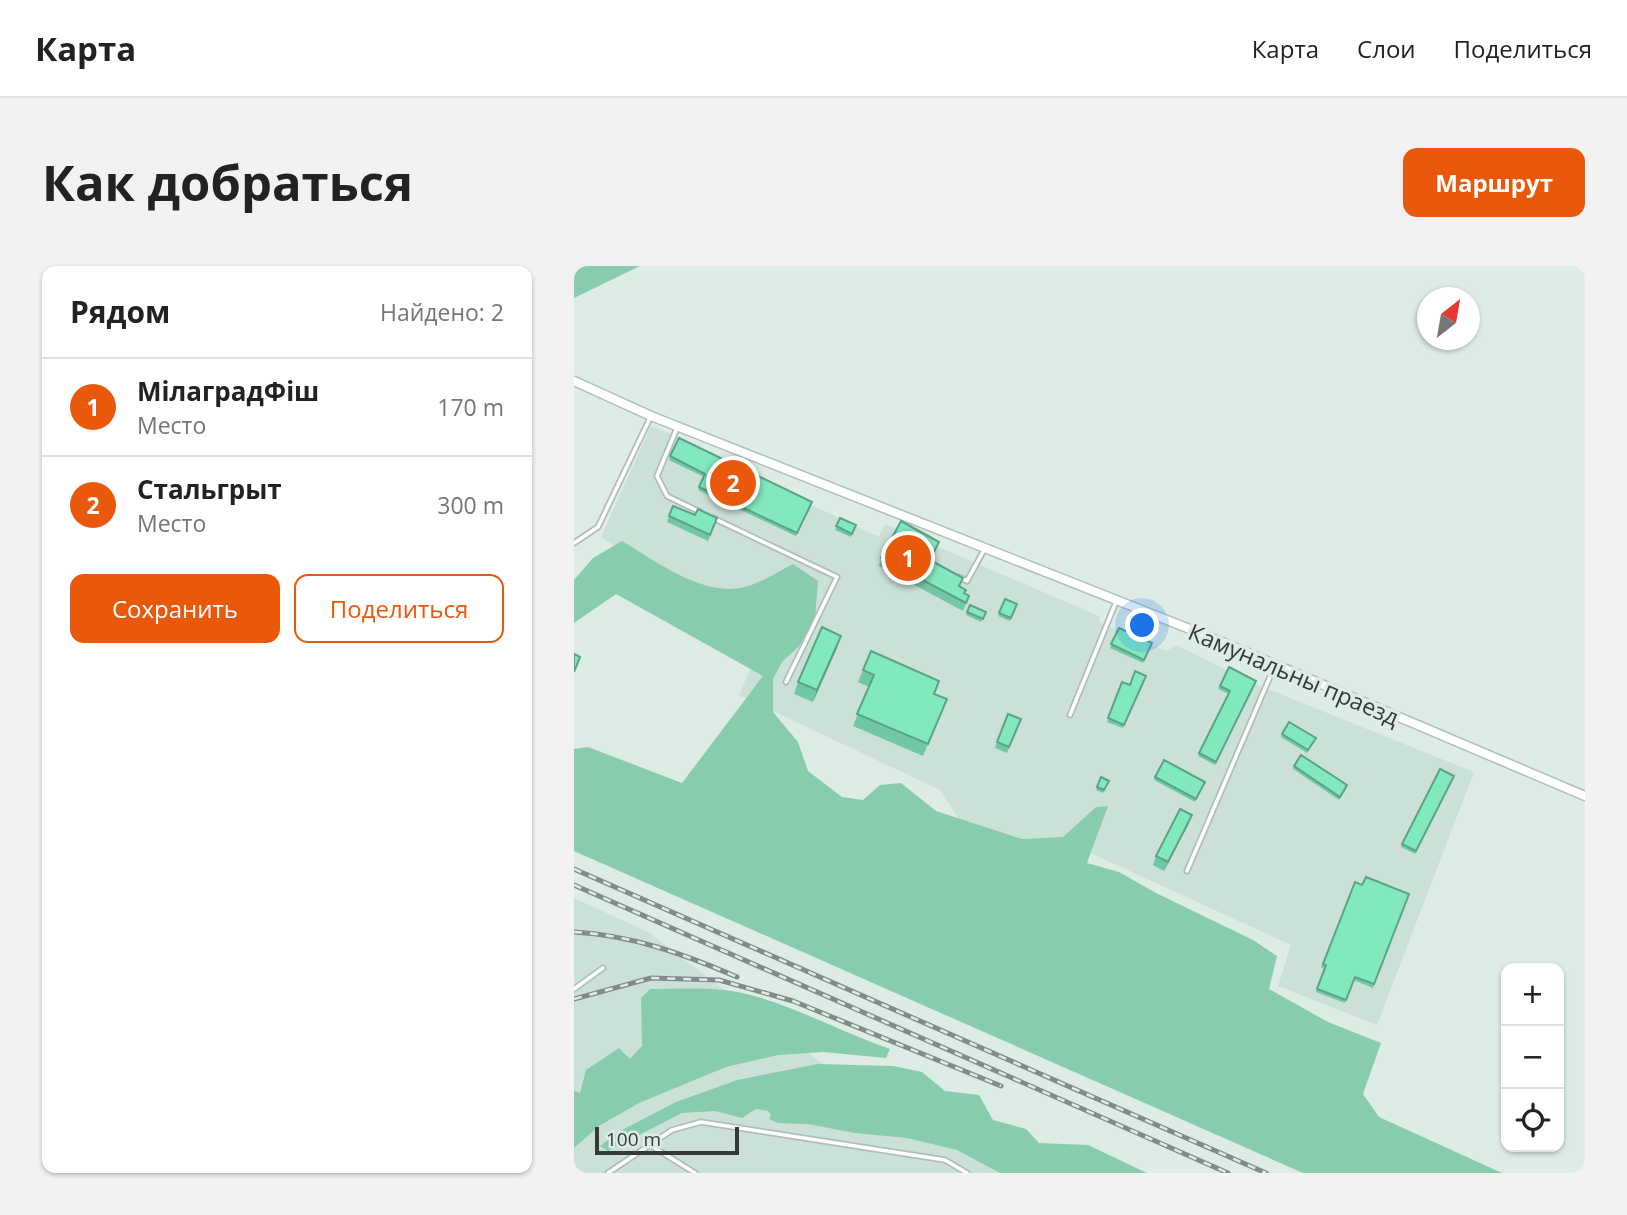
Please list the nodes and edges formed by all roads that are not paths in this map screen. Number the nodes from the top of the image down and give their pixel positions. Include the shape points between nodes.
1 (574, 381) edge
2 (651, 416) junction
3 (678, 426) junction
4 (574, 543) edge
5 (985, 548) junction
6 (956, 576) edge
7 (1116, 602) junction
8 (1275, 665) junction
9 (786, 682) dead end
10 (1070, 715) dead end
11 (1585, 796) edge
12 (1187, 871) dead end
13 (603, 968) dead end
14 (574, 989) edge
15 (650, 1145) junction
16 (608, 1173) edge
17 (695, 1173) edge
18 (967, 1173) edge

1 - 2 street, Камунальны праезд
2 - 3 street, Камунальны праезд
2 - 4 lane via 597,527
3 - 5 street, Камунальны праезд
3 - 9 lane via 657,476 667,496 837,577
5 - 6 lane via 967,581
5 - 7 street, Камунальны праезд
7 - 8 street, Камунальны праезд
7 - 10 lane
8 - 11 street, Камунальны праезд
8 - 12 lane
13 - 14 lane
15 - 16 lane
15 - 17 lane
15 - 18 lane via 672,1130 701,1122 945,1160

